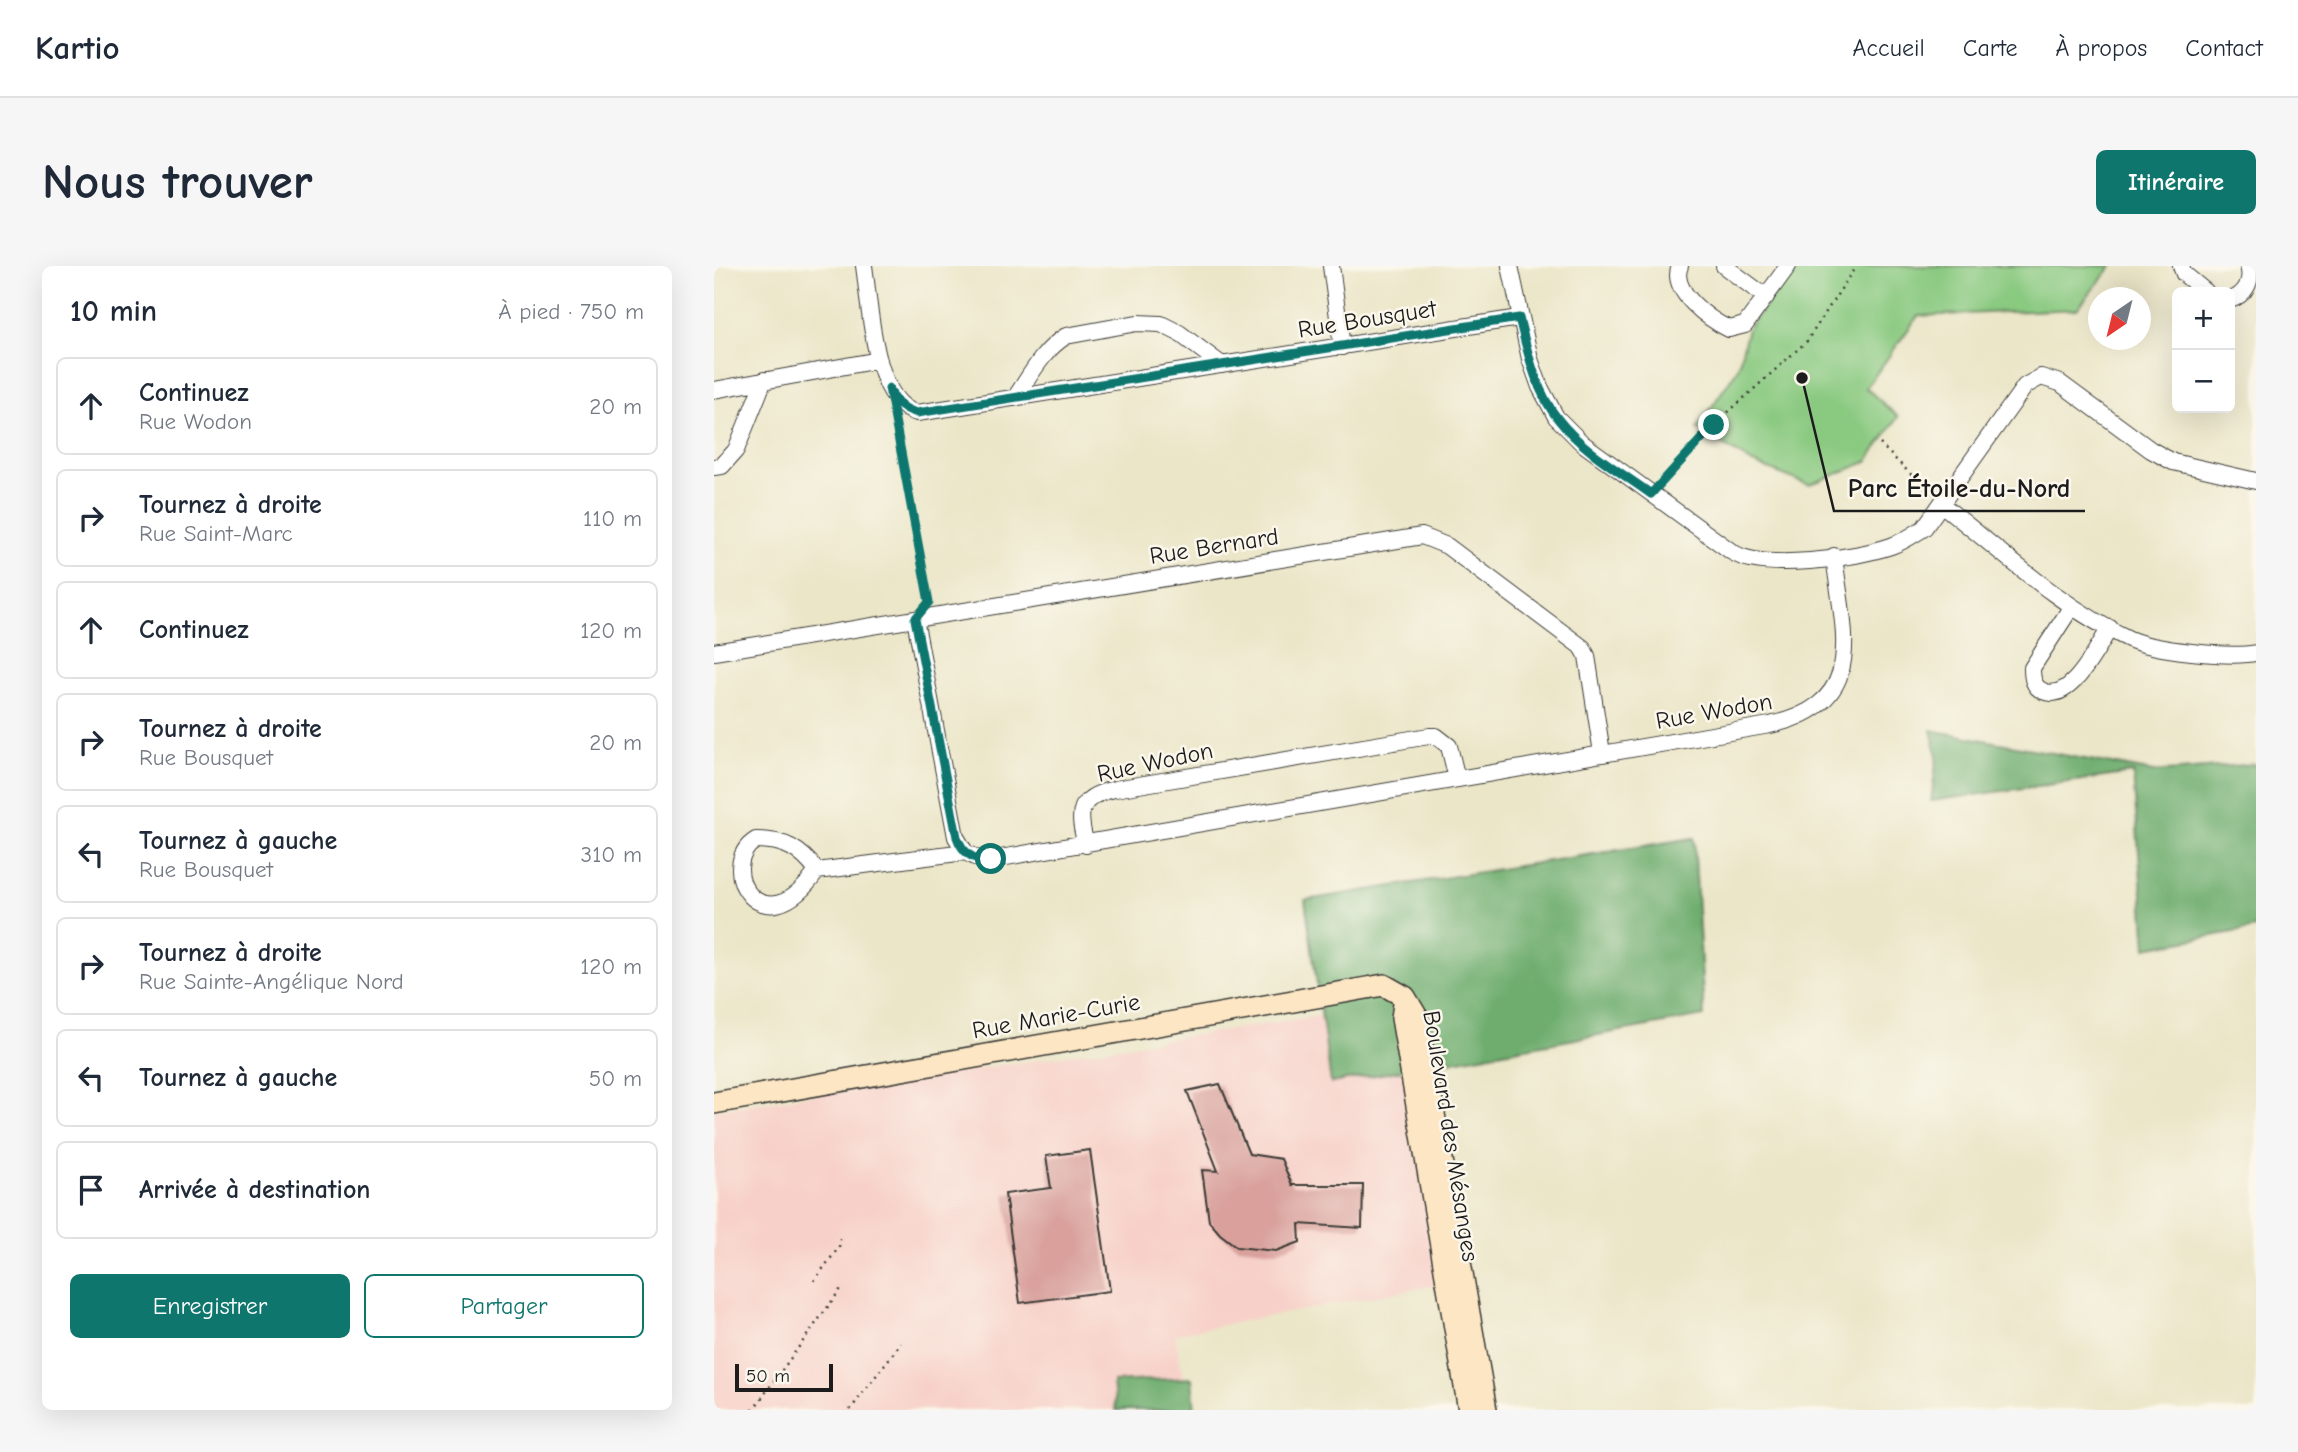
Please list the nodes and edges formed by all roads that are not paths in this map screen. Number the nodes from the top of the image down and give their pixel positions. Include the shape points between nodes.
1 (864, 266) edge
2 (1331, 266) edge
3 (1510, 266) edge
4 (1680, 266) edge
5 (1724, 266) edge
6 (1788, 266) edge
7 (2181, 266) edge
8 (2248, 266) edge
9 (2200, 287) edge
10 (2235, 297) edge
11 (1766, 298) junction
12 (1519, 318) junction
13 (1342, 346) junction
14 (879, 360) junction
15 (1222, 365) junction
16 (764, 380) junction
17 (714, 390) edge
18 (1015, 398) junction
19 (714, 467) edge
20 (2256, 481) edge
21 (1941, 504) junction
22 (1833, 556) junction
23 (2072, 606) junction
24 (915, 619) junction
25 (2110, 628) junction
26 (714, 652) edge
27 (2256, 653) edge
28 (1602, 753) junction
29 (1457, 779) junction
30 (1086, 845) junction
31 (728, 852) dead end
32 (965, 852) junction
33 (817, 871) junction
34 (728, 890) dead end
35 (1405, 997) junction
36 (714, 1103) edge
37 (1469, 1410) edge
38 (1486, 1410) edge

1 - 14 street
2 - 13 street
3 - 12 street
4 - 11 street via 1680,280 1693,303 1729,329 1745,326
5 - 11 street
6 - 11 street
7 - 9 street
8 - 10 street via 2248,285
12 - 13 street, Rue Bousquet
12 - 22 street via 1540,387 1556,417 1582,443 1748,560
13 - 15 street, Rue Bousquet
14 - 16 street
14 - 18 street, Rue Bousquet via 892,397 905,410 917,413
15 - 18 street, Rue Bousquet
15 - 18 street via 1168,326 1137,323 1066,336 1047,351
16 - 17 street
16 - 19 street via 736,450 722,466
20 - 21 street via 2173,462 2060,383 2040,377 2025,386
21 - 22 street via 1924,528 1900,543
21 - 23 street
22 - 28 street, Rue Wodon via 1846,655 1827,698 1804,716 1784,722
23 - 25 street
23 - 25 street via 2032,668 2039,690 2054,693 2072,684
24 - 26 street, Rue Bernard
24 - 28 street, Rue Bernard via 1422,536 1447,546 1583,648
24 - 32 street via 957,837
25 - 27 street via 2131,640 2202,653
28 - 29 street, Rue Wodon
29 - 30 street, Rue Wodon
29 - 30 street, Rue Wodon via 1449,746 1429,736 1115,789 1084,804 1078,817
30 - 32 street, Rue Wodon via 983,861
31 - 33 street via 756,840 776,840 801,850
32 - 33 street, Rue Wodon
33 - 34 street via 806,887 771,904 755,906 734,898
35 - 36 street, Rue Marie-Curie via 1384,985
35 - 37 street, Boulevard des Mésanges via 1402,1018
35 - 38 street, Boulevard des Mésanges via 1417,1017

